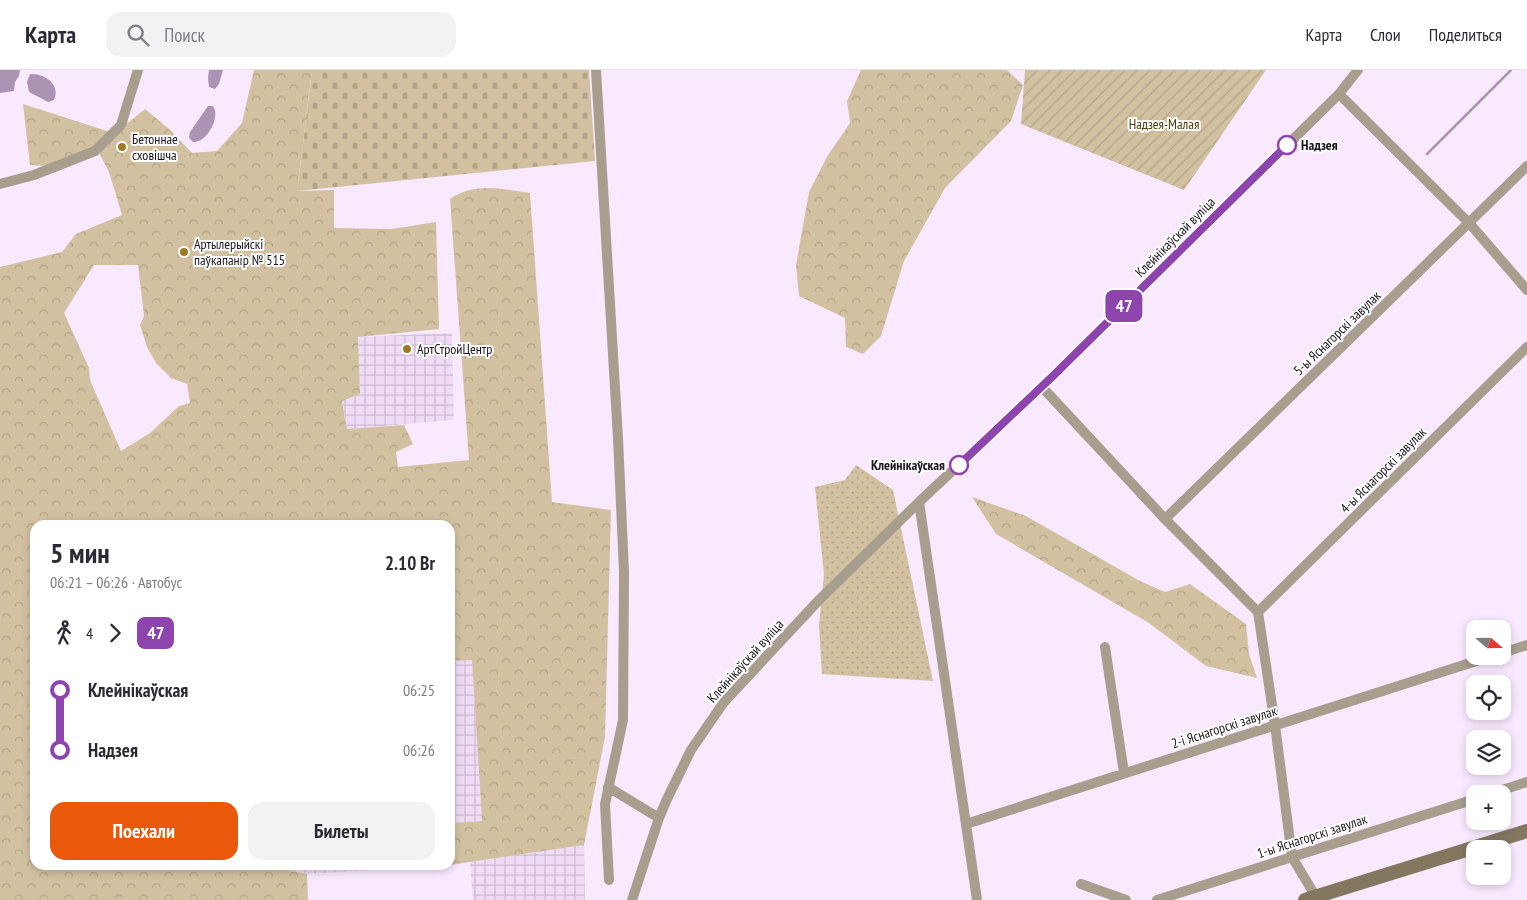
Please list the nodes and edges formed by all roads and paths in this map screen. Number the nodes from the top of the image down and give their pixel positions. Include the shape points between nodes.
1 (138, 70) edge
2 (596, 70) edge
3 (1358, 70) edge
4 (1340, 94) junction
5 (1527, 166) edge
6 (0, 184) edge
7 (1470, 224) junction
8 (1527, 290) edge
9 (1527, 347) edge
10 (1042, 387) junction
11 (919, 502) junction
12 (1165, 519) junction
13 (1258, 612) junction
14 (1527, 645) edge
15 (1105, 647) dead end
16 (1511, 650) edge
17 (1466, 664) edge
18 (1275, 725) junction
19 (1124, 773) junction
20 (1527, 782) edge
21 (1511, 787) edge
22 (608, 788) junction
23 (1466, 801) edge
24 (659, 818) junction
25 (966, 824) junction
26 (1527, 831) edge
27 (1292, 857) junction
28 (609, 880) dead end
29 (1081, 884) dead end
30 (1310, 898) edge
31 (632, 900) edge
32 (977, 900) edge
33 (1126, 900) edge
34 (1156, 900) edge

1 - 6 street via 121,125 96,151 34,175
2 - 22 street via 624,572 623,720
3 - 4 street, Клейнікаўскай вуліца
4 - 7 street
4 - 10 street, Клейнікаўскай вуліца
5 - 7 street, 5-ы Яснагорскі завулак
7 - 8 street
7 - 12 street, 5-ы Яснагорскі завулак
9 - 13 street, 4-ы Яснагорскі завулак
10 - 11 street, Клейнікаўскай вуліца
10 - 12 street
11 - 24 street, Клейнікаўскай вуліца via 819,600 724,702 692,750
11 - 25 street
12 - 13 street
13 - 18 street
14 - 16 street
15 - 19 street
17 - 18 street, 2-і Яснагорскі завулак
18 - 19 street, 2-і Яснагорскі завулак
18 - 27 street
19 - 25 street, 2-і Яснагорскі завулак
20 - 21 street
22 - 24 street
22 - 28 street via 605,804
23 - 27 street, 1-ы Яснагорскі завулак
24 - 31 street, Клейнікаўскай вуліца
25 - 32 street
26 - 30 main road
27 - 30 street
27 - 34 street, 1-ы Яснагорскі завулак
29 - 33 street

